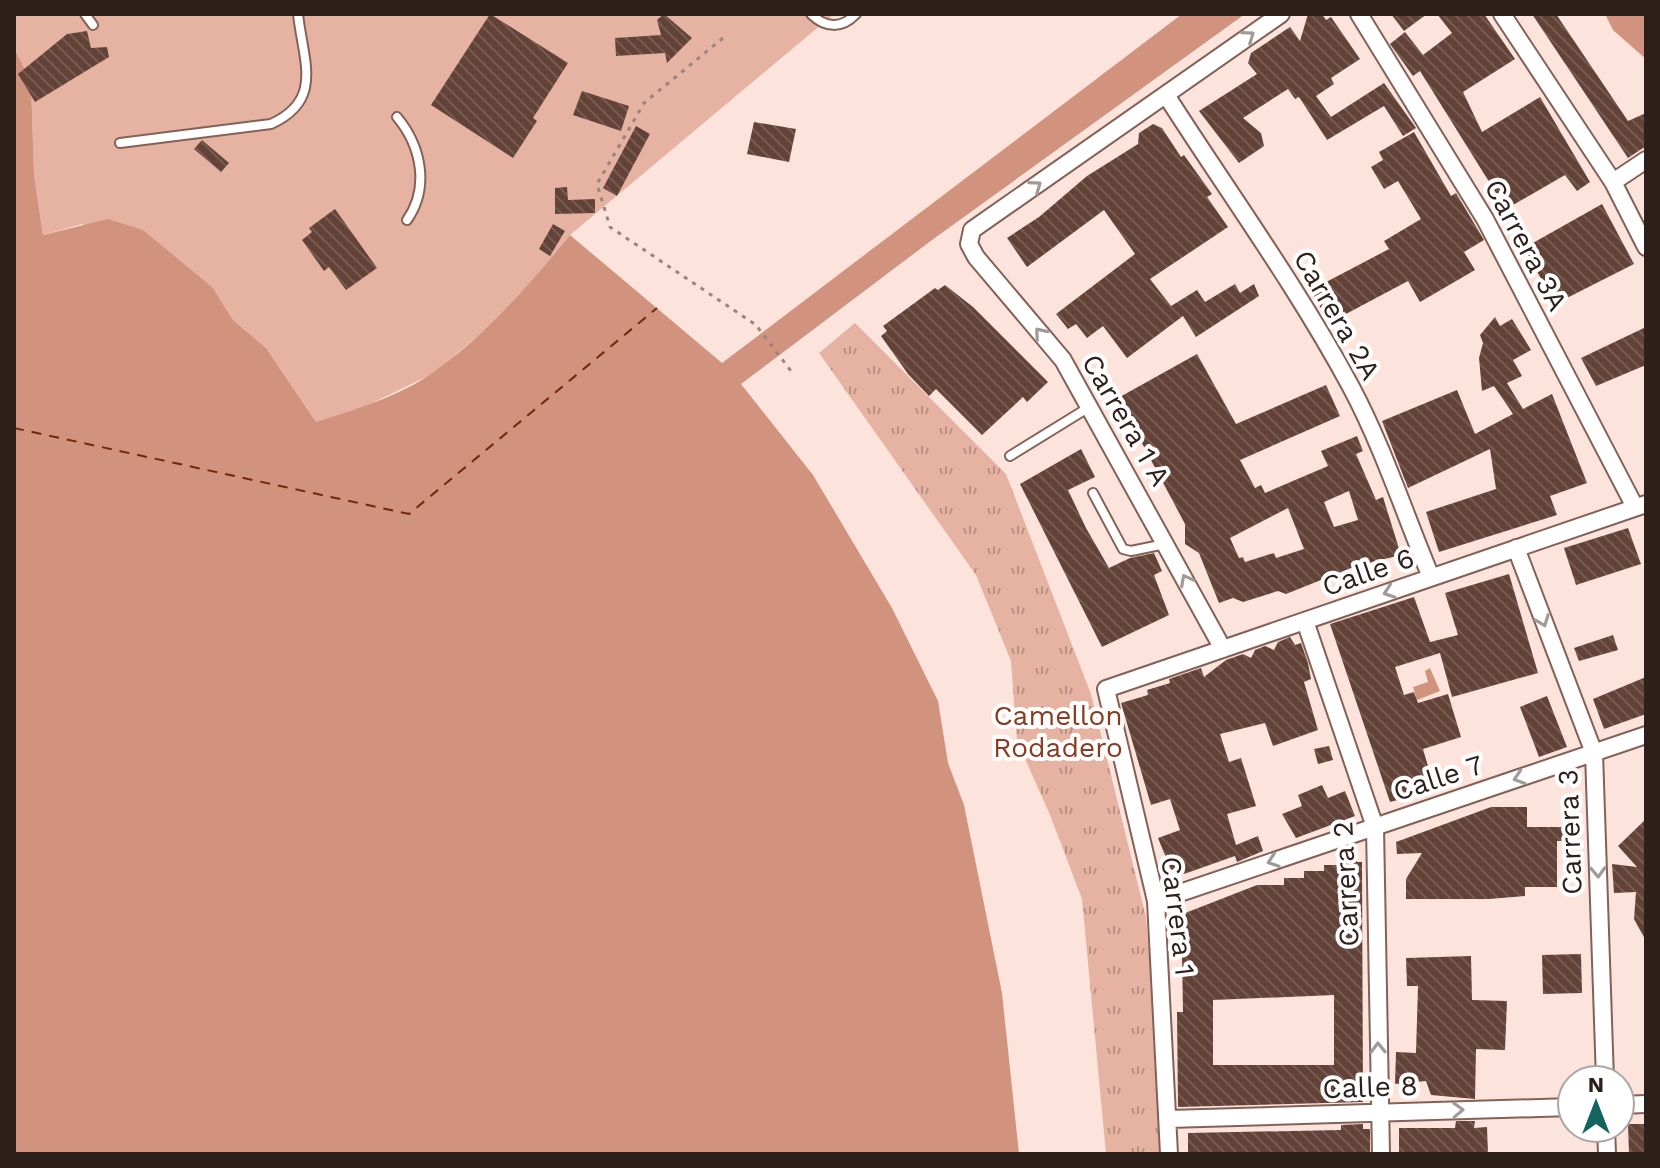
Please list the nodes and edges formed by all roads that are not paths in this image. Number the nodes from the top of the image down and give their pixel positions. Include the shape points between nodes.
1 (85, 14) edge
2 (298, 14) edge
3 (811, 14) edge
4 (856, 14) edge
5 (1281, 14) edge
6 (1359, 14) edge
7 (1502, 14) edge
8 (93, 25) dead end
9 (1166, 95) junction
10 (397, 117) dead end
11 (120, 143) dead end
12 (1646, 160) edge
13 (1613, 182) junction
14 (407, 220) dead end
15 (1646, 247) edge
16 (1091, 406) junction
17 (1010, 456) dead end
18 (1093, 493) dead end
19 (1640, 506) edge
20 (1166, 544) junction
21 (1516, 548) junction
22 (1431, 577) junction
23 (1305, 621) junction
24 (1223, 649) junction
25 (1106, 689) joint
26 (1646, 735) edge
27 (1594, 753) junction
28 (1375, 827) junction
29 (1156, 901) junction
30 (1604, 1064) edge
31 (1556, 1107) edge
32 (1380, 1112) junction
33 (1169, 1119) junction
34 (1169, 1154) edge
35 (1381, 1154) edge

1 - 8 lane
2 - 11 lane via 306,80 302,103 288,117 271,124
3 - 4 lane via 835,26
9 -> 5 street
6 - 19 street, Carrera 3A via 1485,219
7 - 13 street
16 -> 9 street, Carrera 1 A via 1063,360 976,257 969,244 972,230
9 - 22 street, Carrera 2A via 1289,279 1353,390
10 - 14 lane via 412,134 421,180 418,204
12 - 13 street
13 - 15 street
16 - 17 lane
16 - 20 street, Carrera 1 A
18 - 20 lane via 1123,549
19 - 21 street, Calle 6
24 -> 20 street, Carrera 1 A
21 - 22 street, Calle 6
21 -> 27 street, Carrera 3
22 -> 23 street, Calle 6
23 - 24 street, Calle 6
23 - 28 street, Carrera 2
24 - 25 street, Calle 6
25 - 29 street, Carrera 1
26 - 27 street, Calle 7
27 -> 28 street, Calle 7
27 -> 30 street, Carrera 3
28 -> 29 street, Calle 7
32 -> 28 street, Carrera 2
29 - 33 street, Carrera 1
32 -> 31 street, Calle 8
32 - 33 street, Calle 8
32 - 35 street, Carrera 2
33 - 34 street, Carrera 1

